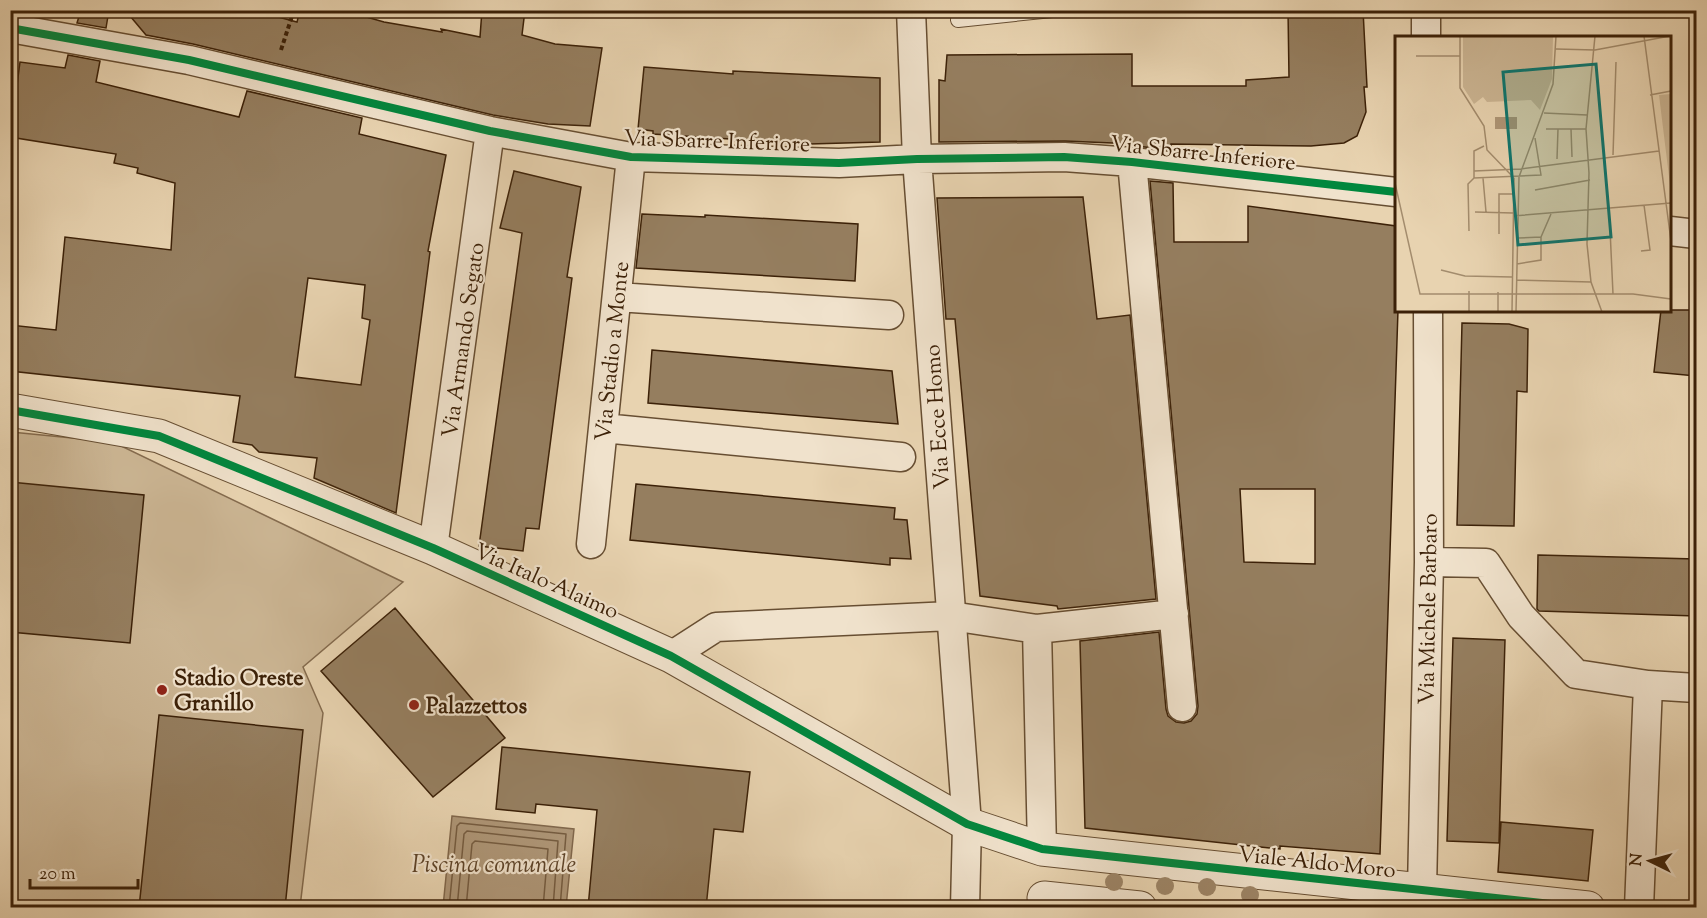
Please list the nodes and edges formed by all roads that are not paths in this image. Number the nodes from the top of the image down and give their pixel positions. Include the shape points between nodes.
1 (911, 10) edge
2 (1052, 10) edge
3 (1426, 10) edge
4 (958, 20) dead end
5 (10, 28) edge
6 (1426, 36) edge
7 (490, 131) junction
8 (631, 157) junction
9 (917, 159) junction
10 (1132, 162) junction
11 (1395, 192) edge
12 (1671, 231) edge
13 (1696, 234) edge
14 (617, 297) junction
15 (1428, 312) edge
16 (889, 315) dead end
17 (10, 410) edge
18 (603, 428) junction
19 (902, 457) dead end
20 (591, 544) dead end
21 (433, 548) junction
22 (1429, 562) junction
23 (1174, 614) junction
24 (951, 616) junction
25 (1037, 629) junction
26 (671, 656) junction
27 (1648, 685) junction
28 (1696, 688) edge
29 (1182, 707) dead end
30 (967, 824) junction
31 (1042, 849) junction
32 (1421, 899) edge
33 (1040, 904) edge
34 (965, 908) edge
35 (1140, 908) edge
36 (1588, 908) edge
37 (1639, 908) edge

1 - 9 street, Via Ecce Homo
2 - 4 lane
3 - 6 street
5 - 7 street, Via Sbarre Inferiore via 189,60
7 - 8 street, Via Sbarre Inferiore
7 - 21 street, Via Armando Segato
8 - 9 street, Via Sbarre Inferiore via 839,163
8 - 14 street, Via Stadio a Monte
9 - 10 street, Via Sbarre Inferiore via 1064,157
9 - 24 street, Via Ecce Homo
10 - 11 street, Via Sbarre Inferiore
10 - 23 street
12 - 13 street
14 - 16 street
14 - 18 street, Via Stadio a Monte
15 - 22 street, Via Michele Barbaro
17 - 21 street, Via Italo Alaimo via 159,436
18 - 19 street
18 - 20 street, Via Stadio a Monte
21 - 26 street, Via Italo Alaimo
22 - 27 street via 1486,563 1521,616 1576,674
22 - 32 street, Via Michele Barbaro
23 - 25 street
23 - 29 street
24 - 25 street
24 - 26 street via 716,627
24 - 30 street, Via Ecce Homo
25 - 31 street
26 - 30 street, Via Italo Alaimo
27 - 28 street
27 - 37 street
30 - 31 street, Via Italo Alaimo
30 - 34 street, Via Ecce Homo
31 - 32 street, Viale Aldo Moro
31 - 33 street
32 - 36 street, Viale Aldo Moro
33 - 35 street

